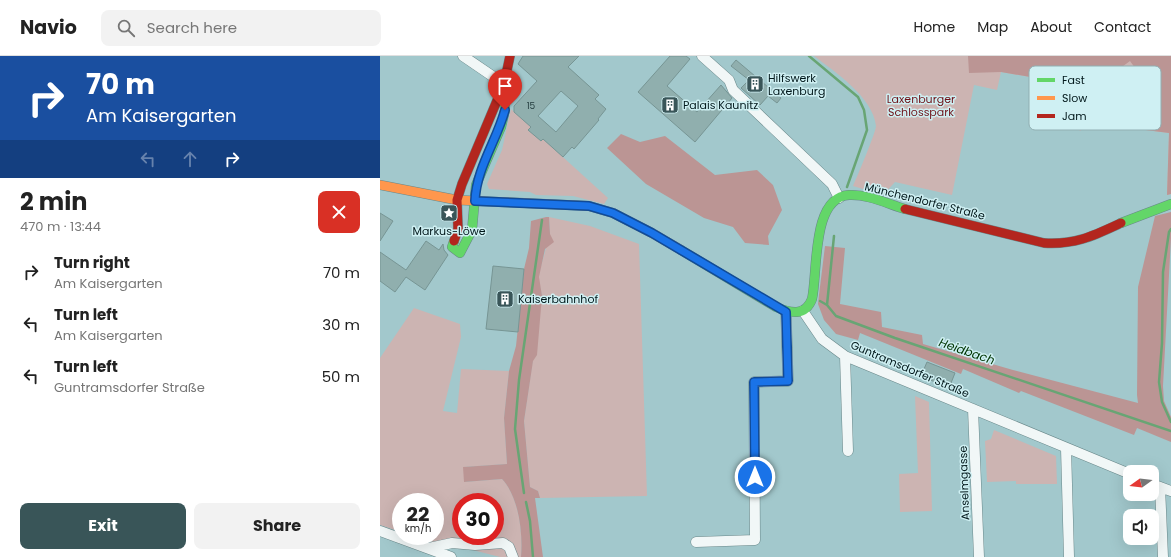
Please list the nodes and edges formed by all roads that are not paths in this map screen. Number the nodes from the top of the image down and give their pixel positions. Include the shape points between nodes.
1 (463, 56) edge
2 (510, 56) edge
3 (702, 56) edge
4 (504, 84) junction
5 (380, 185) edge
6 (839, 198) junction
7 (457, 200) junction
8 (475, 201) junction
9 (1171, 204) edge
10 (803, 311) junction
11 (786, 312) junction
12 (845, 356) junction
13 (973, 409) junction
14 (1066, 448) junction
15 (848, 451) dead end
16 (1123, 471) edge
17 (1159, 486) edge
18 (1171, 491) edge
19 (1158, 501) edge
20 (380, 531) edge
21 (696, 542) dead end
22 (429, 548) junction
23 (451, 557) edge
24 (513, 557) edge
25 (979, 557) edge
26 (1069, 557) edge
27 (1163, 557) edge

1 - 4 street
2 - 4 main road
3 - 6 street via 729,80 733,90 743,100 832,184
4 - 7 main road
4 - 8 main road via 505,110 501,127 476,184
5 - 7 main road
6 - 9 main road, Münchendorfer Straße via 846,195 858,196 1005,234 1057,244 1084,240
6 - 10 main road via 831,202 825,214 820,231 812,299
7 - 8 main road
7 - 8 main road via 458,229 452,247 460,253 470,236
8 - 11 main road via 589,206 613,213 652,233
10 - 11 main road
10 - 12 street, Guntramsdorfer Straße via 822,339
11 - 21 street via 788,381 754,382 755,540
12 - 13 street, Guntramsdorfer Straße
12 - 15 street
13 - 14 street, Guntramsdorfer Straße
13 - 25 street, Anselmgasse
14 - 16 street, Guntramsdorfer Straße
14 - 26 street
17 - 18 street
19 - 27 street
20 - 22 street
22 - 23 street
22 - 24 street via 452,543 475,546 503,543 510,547

